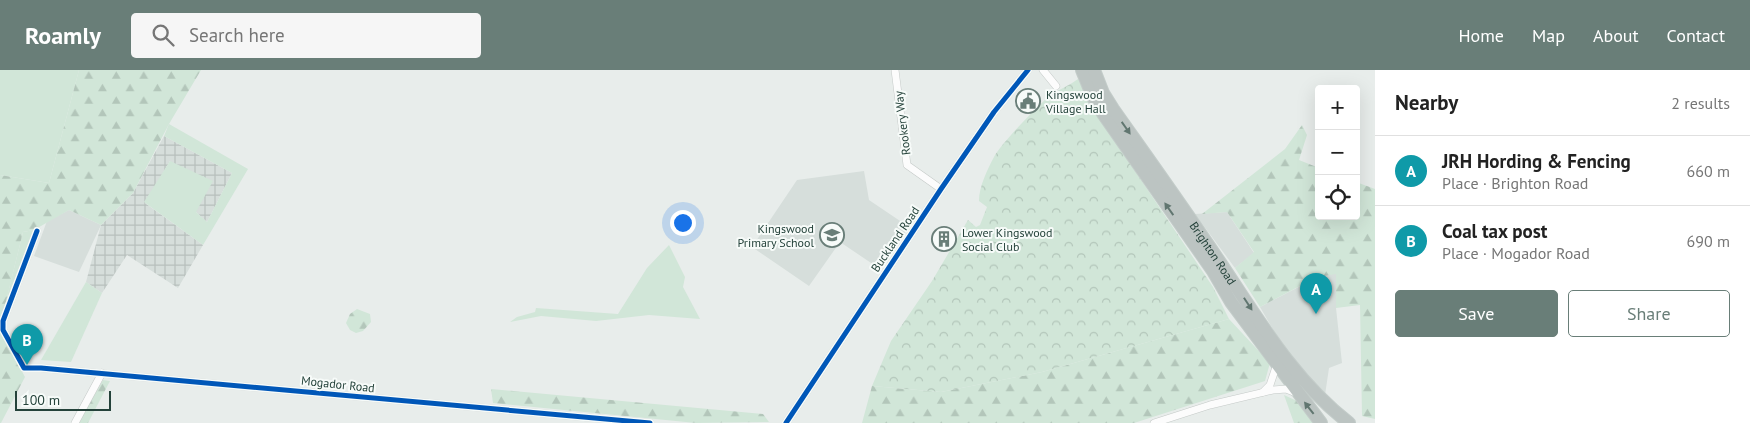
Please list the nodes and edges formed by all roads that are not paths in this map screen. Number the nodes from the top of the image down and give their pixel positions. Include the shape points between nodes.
1 (896, 70) edge
2 (1028, 70) edge
3 (1043, 70) edge
4 (1082, 70) edge
5 (1094, 70) edge
6 (1056, 86) dead end
7 (941, 189) junction
8 (38, 231) dead end
9 (1277, 364) junction
10 (102, 373) junction
11 (1263, 392) junction
12 (1297, 393) junction
13 (75, 423) edge
14 (650, 423) edge
15 (786, 423) edge
16 (1154, 423) edge
17 (1321, 423) edge
18 (1349, 423) edge

1 - 7 street, Rookery Way via 907,165
2 - 7 street, Buckland Road via 994,112
3 - 6 street
9 -> 4 highway, Brighton Road via 1104,115
5 -> 18 highway, Brighton Road via 1113,109 1276,346 1310,388
7 - 15 street, Buckland Road
8 - 10 street, Mogador Road via 3,321 3,330 24,368
9 - 11 street via 1270,385
9 - 12 highway, Brighton Road
10 - 13 street
10 - 14 street, Mogador Road
11 - 12 street via 1286,390
11 - 16 street
17 -> 12 highway, Brighton Road

